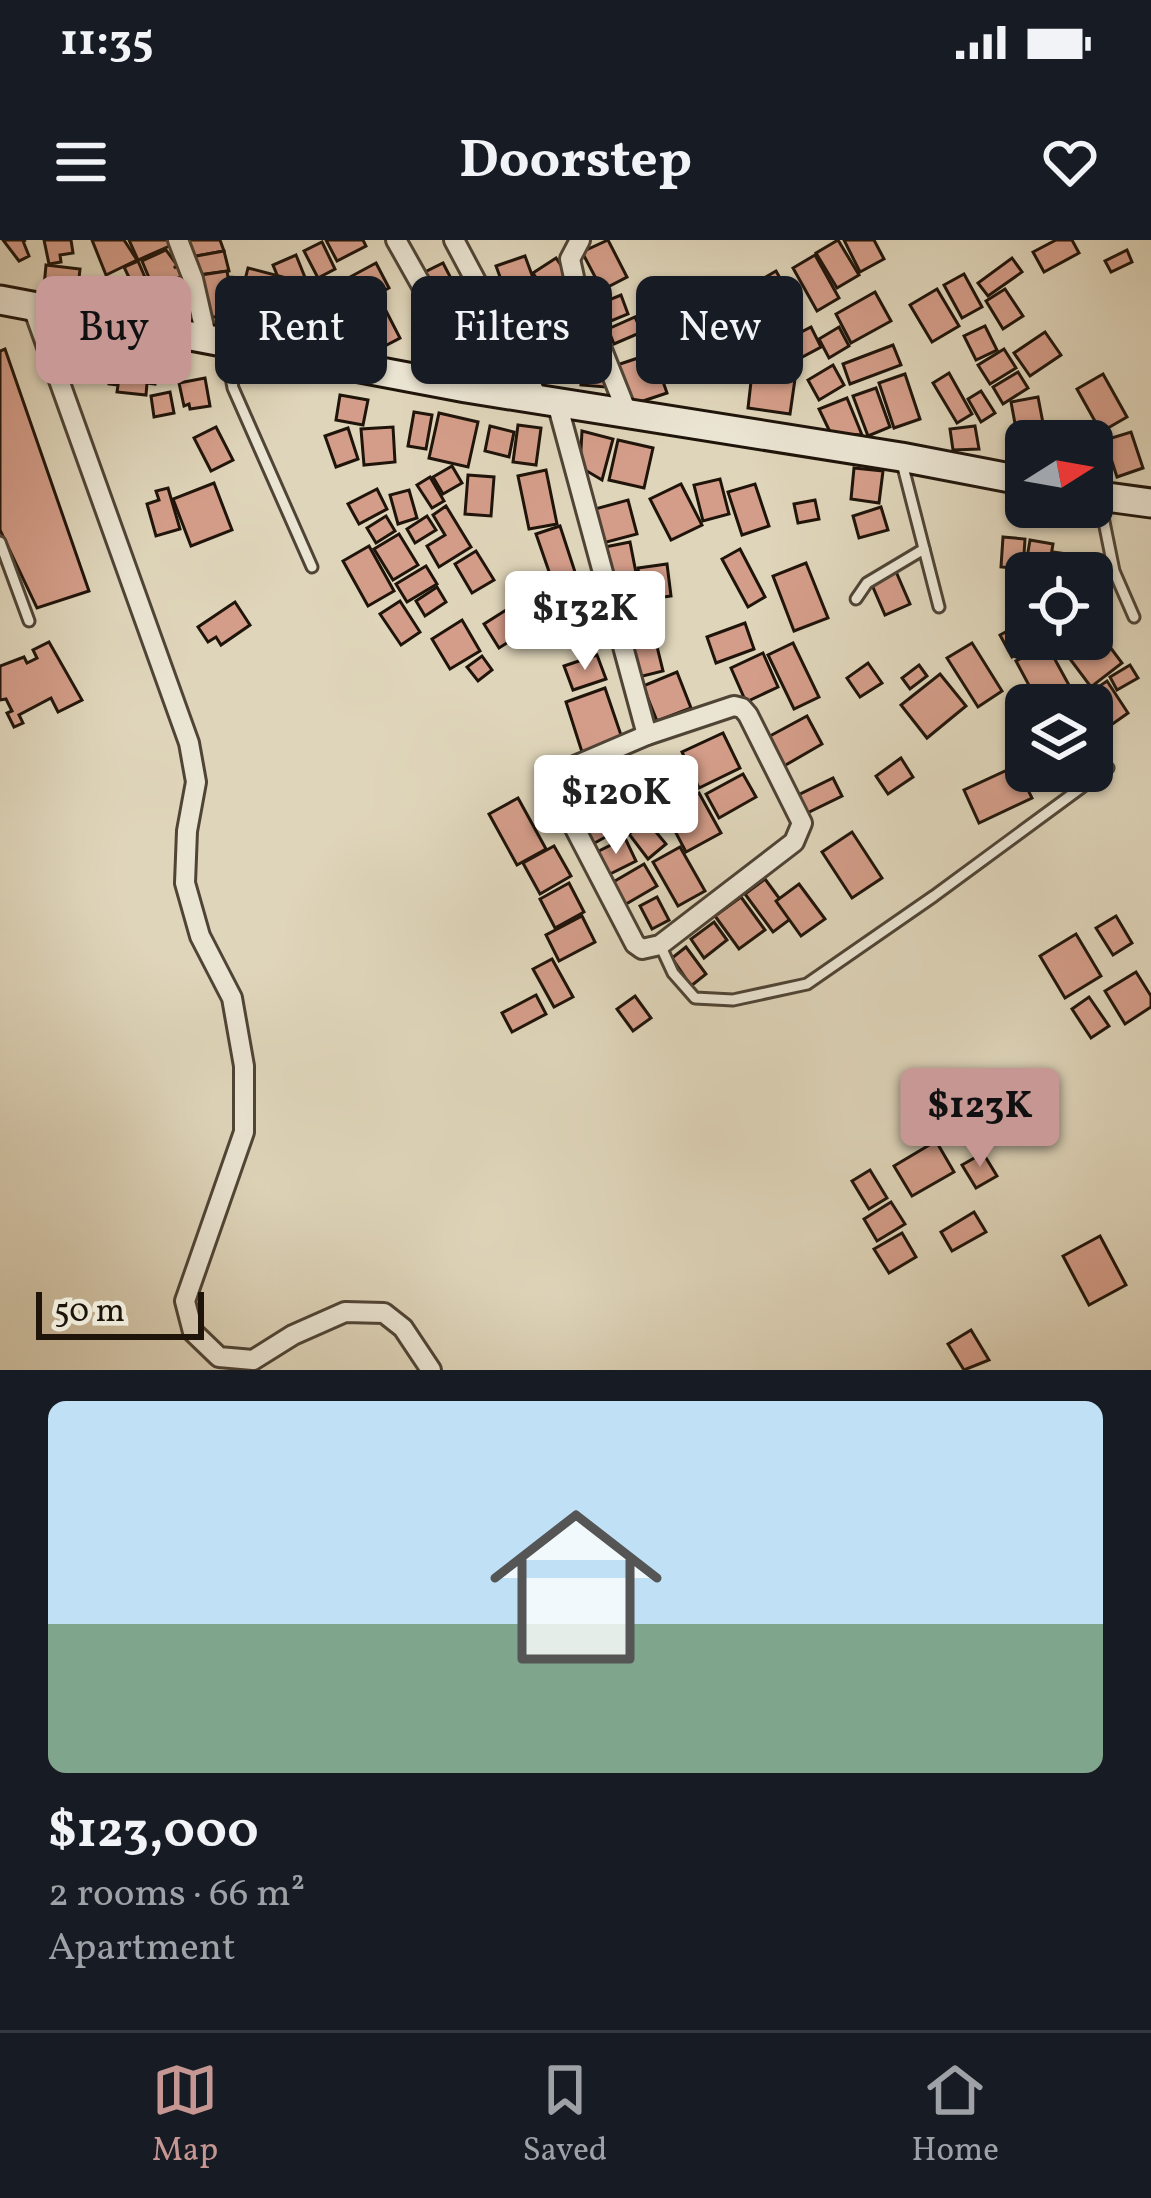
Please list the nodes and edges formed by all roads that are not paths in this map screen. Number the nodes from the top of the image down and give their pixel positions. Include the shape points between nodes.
1 (178, 240) edge
2 (396, 240) edge
3 (454, 240) edge
4 (580, 240) edge
5 (0, 300) edge
6 (32, 305) junction
7 (215, 335) edge
8 (215, 338) edge
9 (387, 372) edge
10 (232, 384) edge
11 (466, 388) junction
12 (548, 402) junction
13 (628, 415) junction
14 (901, 458) junction
15 (1005, 477) edge
16 (1113, 497) edge
17 (1151, 503) edge
18 (1104, 528) edge
19 (0, 542) edge
20 (924, 549) junction
21 (312, 567) dead end
22 (856, 599) dead end
23 (939, 607) dead end
24 (1134, 617) dead end
25 (29, 621) dead end
26 (647, 735) junction
27 (1075, 792) edge
28 (660, 946) junction
29 (431, 1370) edge

1 - 7 street
2 - 11 street via 441,320
3 - 12 street
4 - 13 street via 570,259 575,282
5 - 6 main road
6 - 8 main road
6 - 29 street via 189,742 196,782 185,883 200,936 232,998 244,1066 244,1132 185,1301 193,1332 219,1357 253,1360 345,1312 384,1312
9 - 11 main road
10 - 21 lane
11 - 12 main road
12 - 13 main road
12 - 26 street
13 - 14 main road
14 - 15 main road
14 - 20 lane
16 - 17 main road
18 - 24 lane
19 - 25 lane
20 - 22 lane
20 - 23 lane
26 - 28 street via 564,768 554,781 635,944
26 - 28 street via 742,708 802,823 794,842
27 - 28 lane via 806,984 733,1000 694,998

